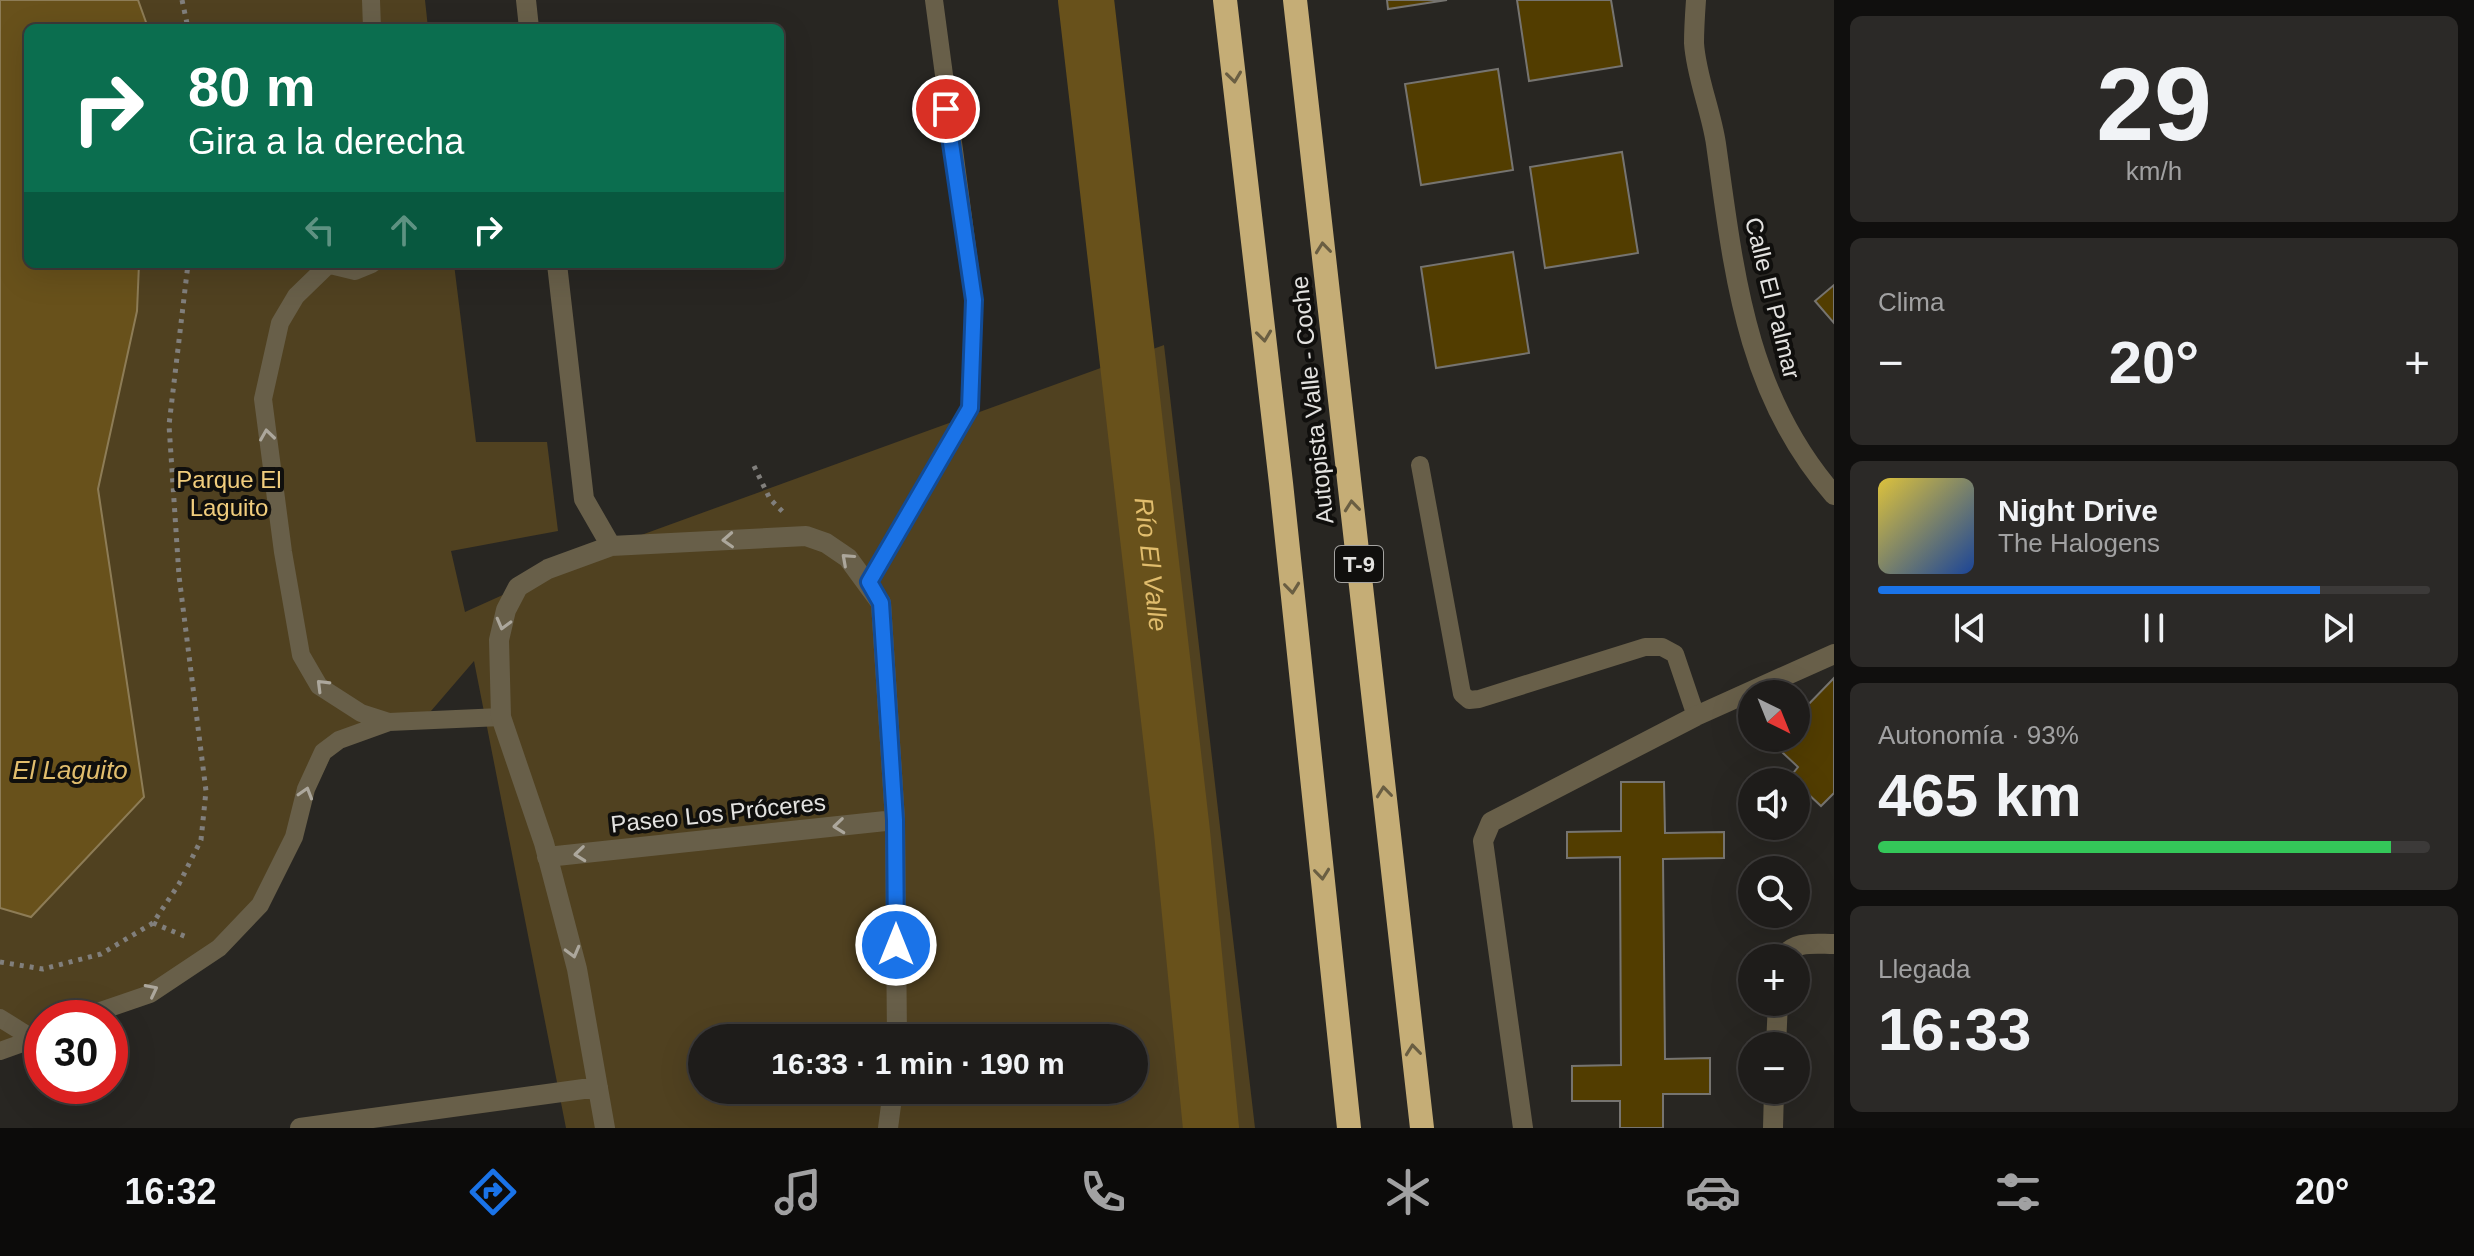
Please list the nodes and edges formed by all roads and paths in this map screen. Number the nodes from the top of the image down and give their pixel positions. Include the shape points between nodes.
1 (182, 0) edge
2 (371, 0) edge
3 (526, 0) edge
4 (934, 0) edge
5 (1225, 0) edge
6 (1295, 0) edge
7 (1696, 0) edge
8 (187, 24) edge
9 (372, 24) edge
10 (529, 24) edge
11 (188, 268) edge
12 (324, 268) edge
13 (341, 268) edge
14 (362, 268) edge
15 (557, 268) edge
16 (1420, 465) dead end
17 (754, 466) dead end
18 (1834, 495) edge
19 (806, 536) junction
20 (611, 546) junction
21 (869, 582) junction
22 (1834, 654) edge
23 (1696, 716) junction
24 (501, 717) junction
25 (389, 722) junction
26 (895, 820) junction
27 (547, 857) junction
28 (153, 923) junction
29 (1810, 944) edge
30 (1834, 944) edge
31 (219, 948) junction
32 (0, 962) edge
33 (128, 1002) edge
34 (0, 1018) edge
35 (897, 1024) edge
36 (24, 1031) edge
37 (24, 1043) edge
38 (0, 1051) edge
39 (598, 1087) junction
40 (891, 1104) edge
41 (1774, 1104) edge
42 (300, 1128) edge
43 (605, 1128) edge
44 (888, 1128) edge
45 (1349, 1128) edge
46 (1422, 1128) edge
47 (1523, 1128) edge
48 (1773, 1128) edge

1 - 8 path
2 - 9 lane
3 - 10 street
4 - 21 lane via 974,300 970,408
5 -> 45 highway, Autopista Valle - Coche
46 -> 6 highway, Autopista Valle - Coche / T-9
7 - 18 street, Calle El Palmar via 1694,45 1716,140 1730,254 1760,367 1784,426 1805,462
11 - 28 path via 169,425 179,576 206,791 201,840
25 -> 12 lane via 361,713 319,686 301,655 279,521 263,399 280,323 296,296
13 - 14 lane
15 - 20 street via 584,499
16 - 23 lane via 1462,694 1479,699 1645,647 1662,647 1675,654
17 - 19 path via 770,499
19 -> 20 street
21 -> 19 street via 848,558
20 -> 24 street via 548,569 518,587 499,640
21 - 26 street via 881,603
22 - 23 street
23 - 47 street via 1491,822 1487,831 1483,841
24 - 25 lane
24 - 27 street
31 -> 25 lane via 260,905 294,837 306,789 323,752 339,740
26 -> 27 street, Paseo Los Próceres
26 - 35 street
27 -> 39 street via 577,969
28 - 31 path
28 - 32 path via 101,954 43,969
29 - 30 street
33 -> 31 lane via 150,994
34 - 36 lane
37 - 38 lane
39 - 42 street
39 - 43 street
40 - 44 street
41 - 48 street

